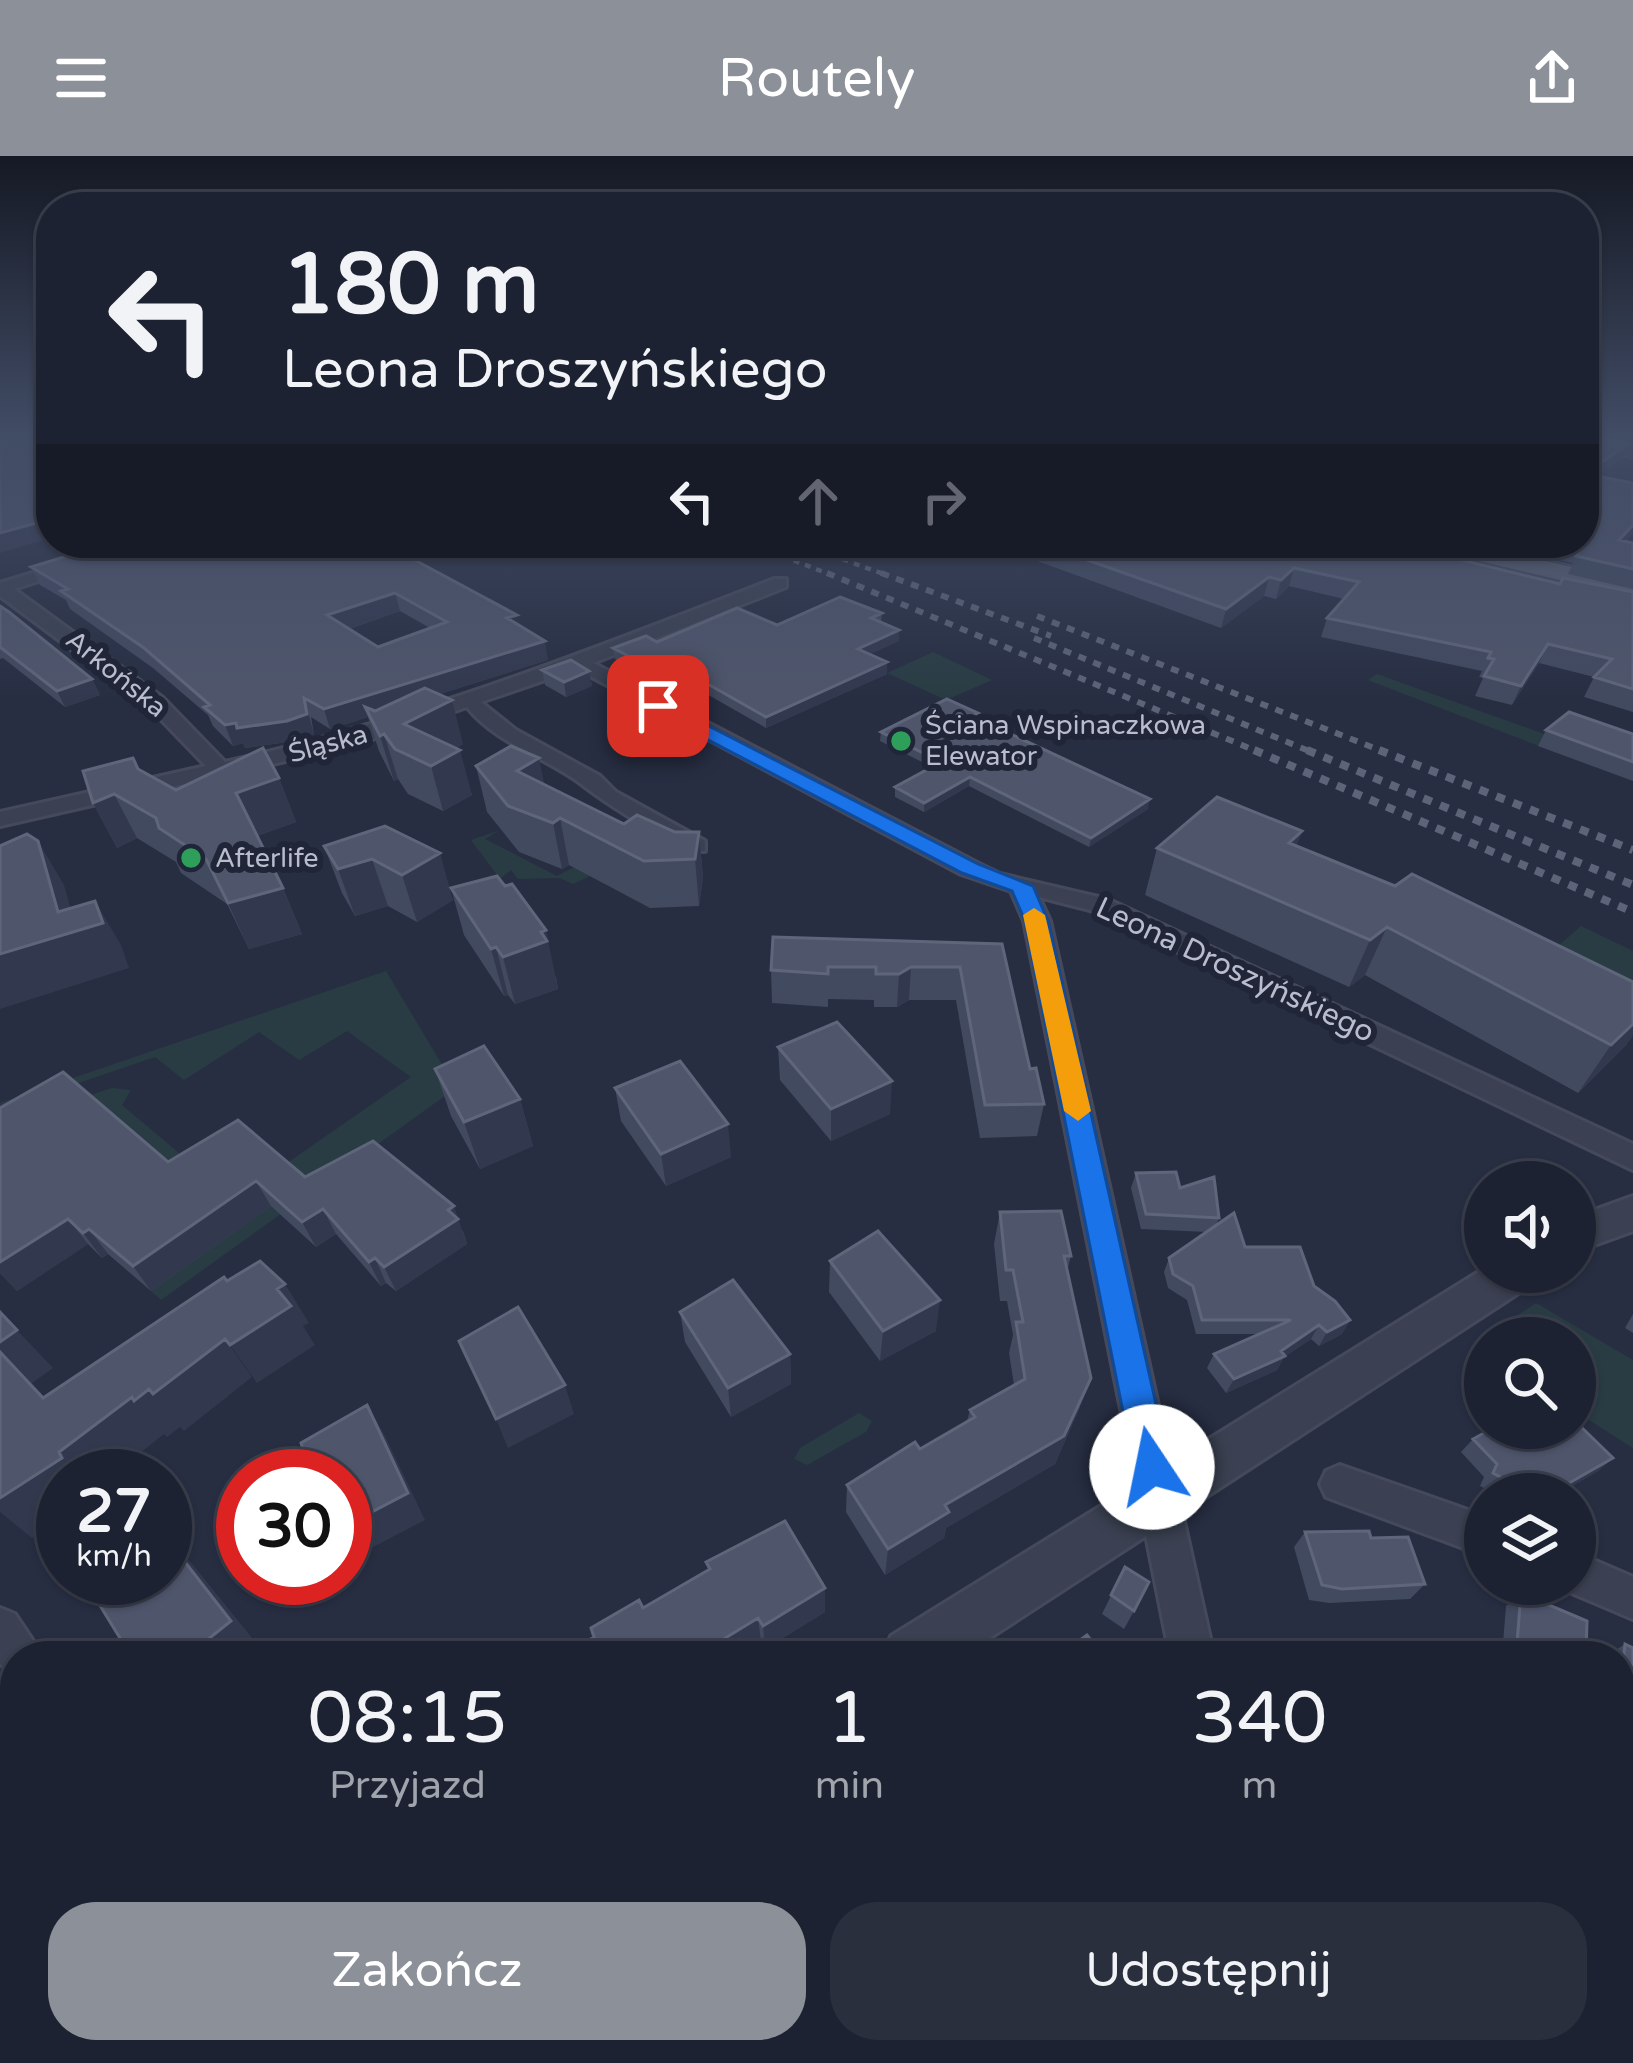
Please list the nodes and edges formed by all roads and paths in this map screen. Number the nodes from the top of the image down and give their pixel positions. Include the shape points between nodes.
1 (98, 558) edge
2 (1460, 558) edge
3 (1471, 558) edge
4 (780, 583) dead end
5 (0, 588) edge
6 (1633, 590) edge
7 (1633, 602) edge
8 (578, 662) junction
9 (476, 707) dead end
10 (220, 771) junction
11 (0, 819) edge
12 (697, 846) edge
13 (1022, 886) junction
14 (1633, 1158) edge
15 (1633, 1214) edge
16 (1596, 1227) edge
17 (1482, 1293) edge
18 (1340, 1484) dead end
19 (1159, 1499) junction
20 (1464, 1528) edge
21 (1596, 1583) edge
22 (1633, 1598) edge
23 (935, 1641) edge
24 (1189, 1641) edge

1 - 5 street
2 - 7 main road
3 - 6 main road
4 - 8 street, Śląska
5 - 10 street, Arkońska via 112,668 210,752
8 - 10 street, Śląska via 345,742
8 - 13 street, Leona Droszyńskiego via 970,869
9 - 12 street via 654,828
10 - 11 street, Śląska
13 - 14 street, Leona Droszyńskiego via 1098,904
13 - 19 street via 1036,921
15 - 16 street
17 - 19 street
18 - 20 street
19 - 23 street
19 - 24 street
21 - 22 street

